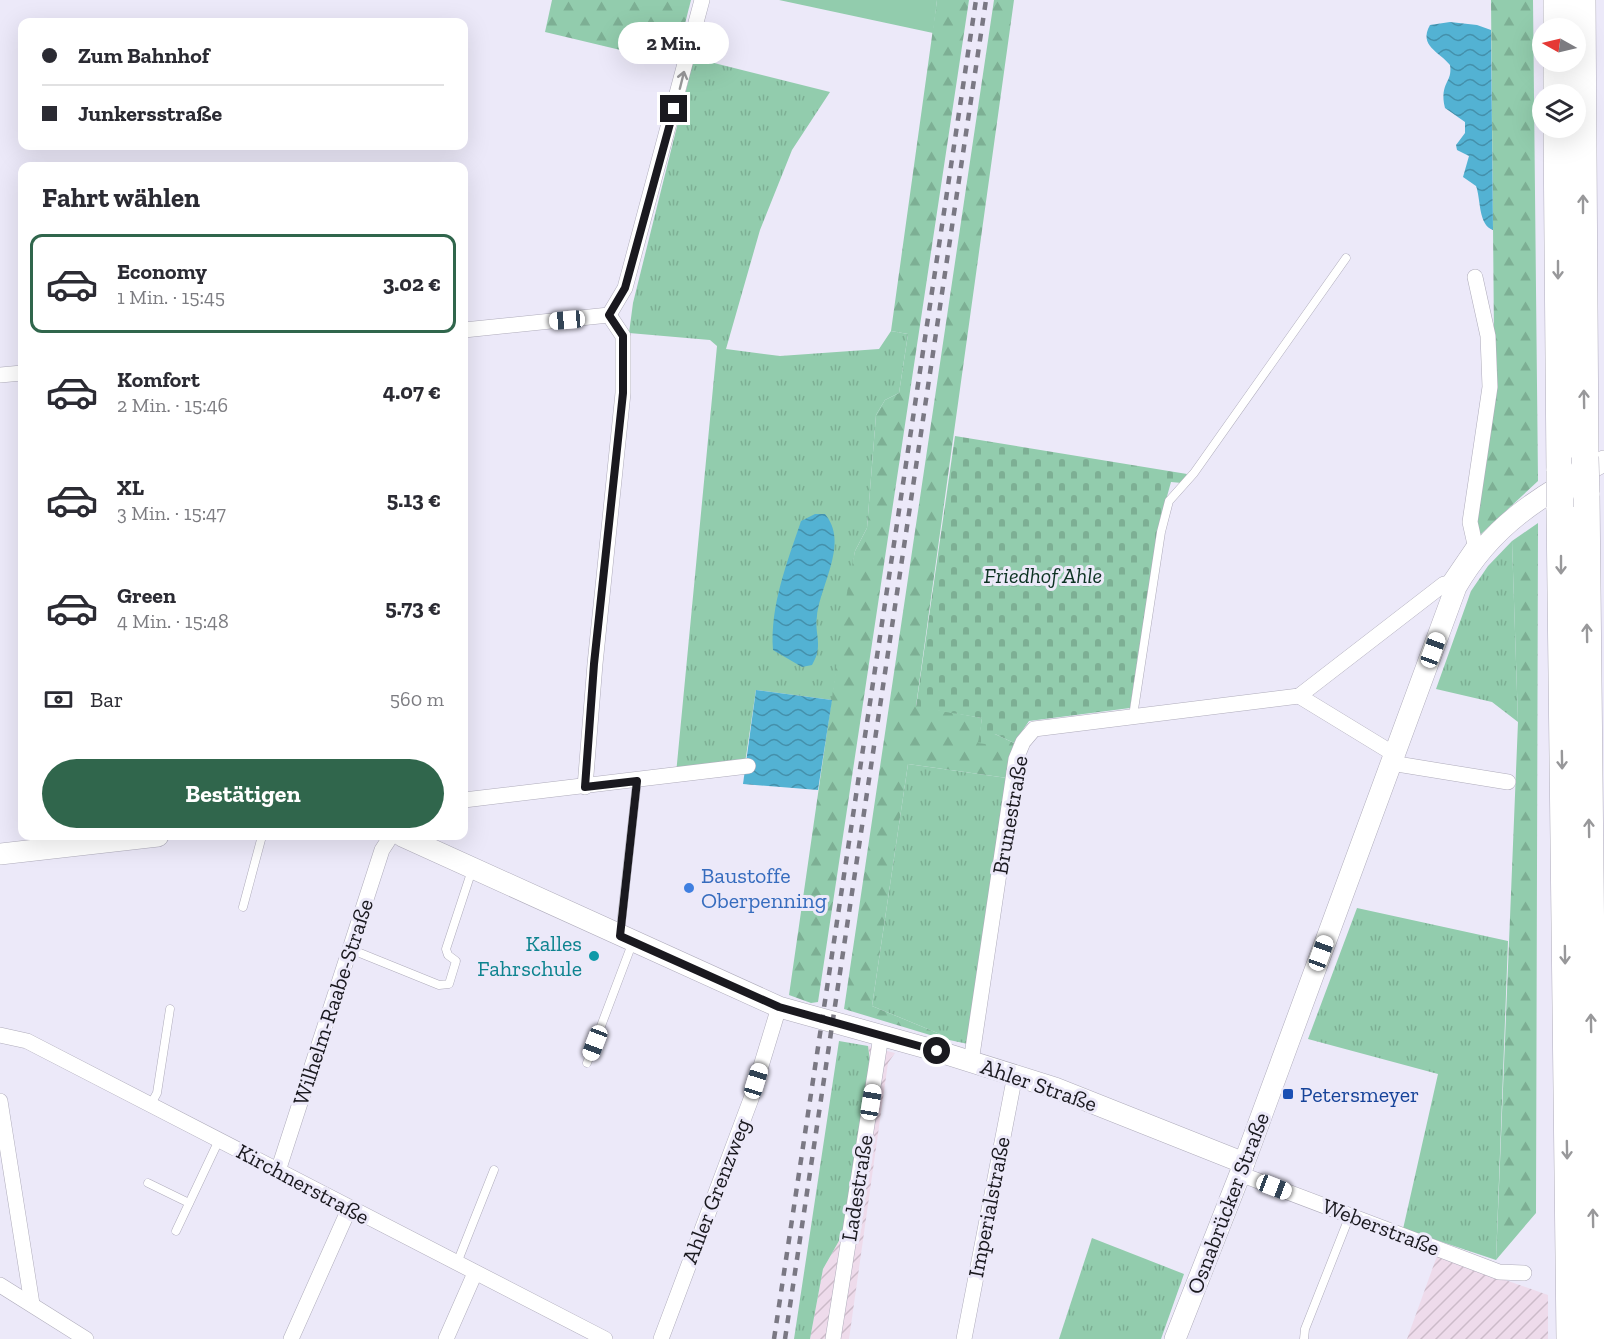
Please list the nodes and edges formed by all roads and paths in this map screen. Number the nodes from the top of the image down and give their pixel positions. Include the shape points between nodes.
1 (702, 0) edge
2 (1557, 0) edge
3 (1582, 0) edge
4 (1557, 18) edge
5 (1557, 138) edge
6 (1346, 258) dead end
7 (1475, 277) dead end
8 (609, 315) junction
9 (468, 330) edge
10 (18, 373) edge
11 (0, 375) edge
12 (1595, 459) edge
13 (1477, 545) junction
14 (1450, 585) junction
15 (1299, 696) junction
16 (1133, 716) junction
17 (1393, 759) junction
18 (748, 766) dead end
19 (637, 781) junction
20 (1508, 782) dead end
21 (585, 787) junction
22 (468, 800) edge
23 (123, 840) edge
24 (261, 840) edge
25 (388, 840) edge
26 (411, 840) edge
27 (0, 854) edge
28 (472, 868) junction
29 (243, 907) dead end
30 (627, 939) junction
31 (350, 949) junction
32 (779, 1007) junction
33 (170, 1009) dead end
34 (0, 1035) edge
35 (881, 1036) junction
36 (971, 1062) junction
37 (587, 1063) dead end
38 (1015, 1075) junction
39 (0, 1101) edge
40 (151, 1104) junction
41 (219, 1140) junction
42 (1242, 1168) junction
43 (494, 1170) dead end
44 (278, 1171) junction
45 (148, 1183) dead end
46 (189, 1203) junction
47 (349, 1209) junction
48 (1350, 1215) junction
49 (176, 1231) dead end
50 (457, 1263) junction
51 (475, 1273) junction
52 (1524, 1273) dead end
53 (0, 1285) edge
54 (32, 1305) junction
55 (86, 1339) edge
56 (291, 1339) edge
57 (446, 1339) edge
58 (605, 1339) edge
59 (661, 1339) edge
60 (833, 1339) edge
61 (964, 1339) edge
62 (1175, 1339) edge
63 (1304, 1339) edge
64 (1570, 1339) edge
65 (1594, 1339) edge

8 -> 1 street via 625,288
2 - 4 highway
12 -> 3 highway
5 -> 64 highway, bridge
6 - 16 lane via 1194,473 1170,501 1161,532
7 - 13 street via 1488,336 1490,387 1470,522
8 - 9 street
8 - 21 street via 623,336 623,393
10 - 11 street
12 - 13 main road, Osnabrücker Straße
65 -> 12 highway, bridge via 1586,493
13 - 14 main road, Osnabrücker Straße
14 - 15 street
14 - 17 main road, Osnabrücker Straße
15 - 16 street, Brunestraße
15 - 17 street
16 - 36 street, Brunestraße via 1034,729 1023,742 1016,759
17 - 20 street
17 - 42 main road, Osnabrücker Straße
18 - 19 street
19 - 21 street
19 - 30 lane
21 - 22 street
23 - 27 main road
24 - 29 lane
25 - 31 street, Wilhelm-Raabe-Straße
26 - 28 main road, Ahler Straße
28 - 30 main road, Ahler Straße
28 - 31 lane via 446,949 456,961 449,984 439,985
30 - 32 main road, Ahler Straße
30 - 37 lane
31 - 44 street, Wilhelm-Raabe-Straße
32 - 35 main road, Ahler Straße
32 - 59 street, Ahler Grenzweg via 751,1100
33 - 40 lane via 157,1093
34 - 40 street, Kirchnerstraße via 27,1041
35 - 36 main road, Ahler Straße
35 - 60 street, Ladestraße
36 - 38 main road, Ahler Straße
38 - 42 main road, Ahler Straße
38 - 61 street, Imperialstraße
39 - 54 street
40 - 41 street, Kirchnerstraße
41 - 44 street, Kirchnerstraße
41 - 46 lane
42 - 48 street, Weberstraße
42 - 62 main road, Osnabrücker Straße
43 - 50 lane
44 - 47 street, Kirchnerstraße
45 - 46 lane
46 - 49 lane
47 - 50 street, Kirchnerstraße
47 - 56 street
48 - 52 street, Weberstraße via 1499,1272
48 - 63 lane
50 - 51 street, Kirchnerstraße
51 - 57 street
51 - 58 street, Kirchnerstraße
53 - 54 street
54 - 55 street

